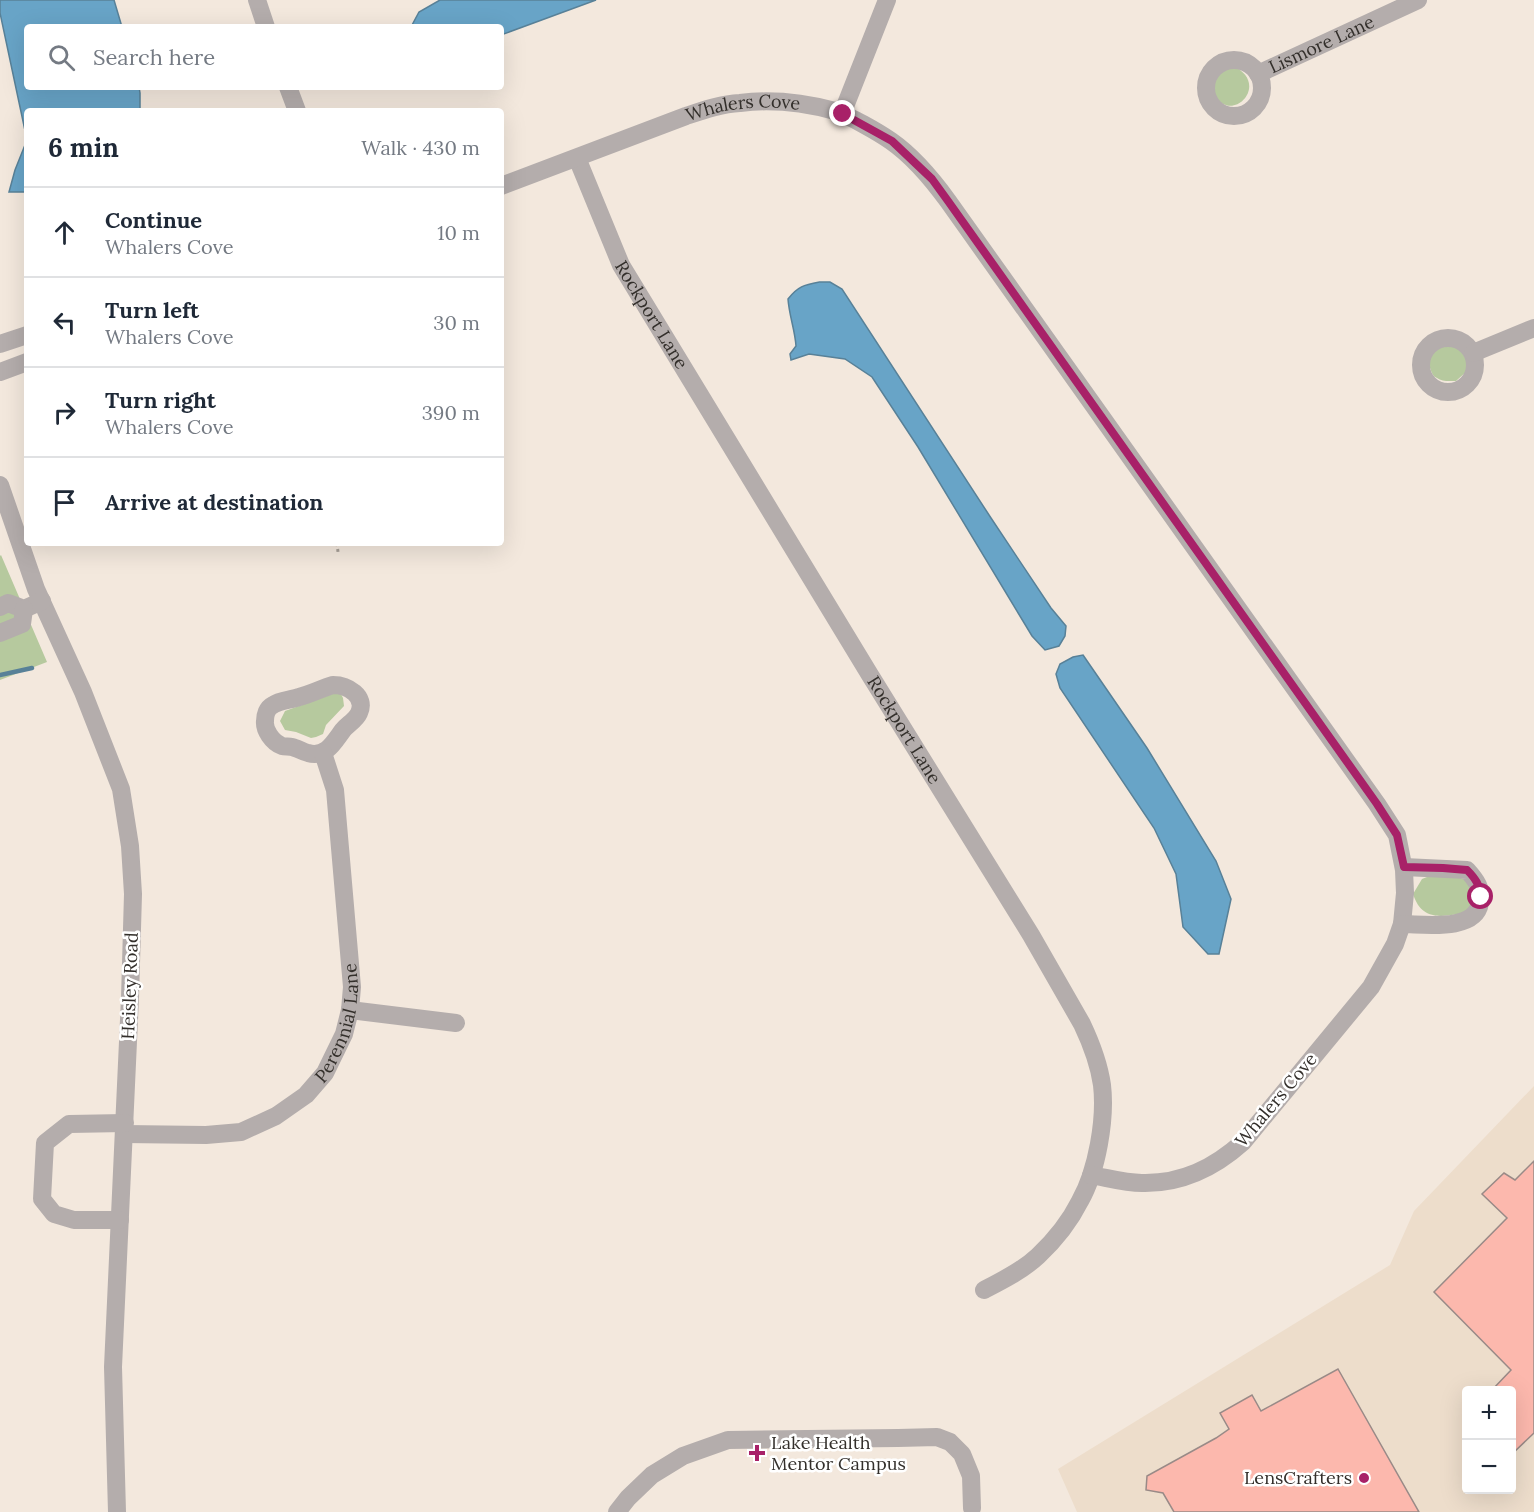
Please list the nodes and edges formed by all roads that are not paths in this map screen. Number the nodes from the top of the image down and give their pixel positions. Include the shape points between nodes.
1 (257, 0) edge
2 (887, 0) edge
3 (1418, 0) edge
4 (265, 24) edge
5 (1258, 74) dead end
6 (289, 90) edge
7 (296, 108) edge
8 (843, 114) junction
9 (577, 158) junction
10 (504, 185) edge
11 (1534, 328) edge
12 (24, 335) edge
13 (0, 344) edge
14 (1473, 353) dead end
15 (24, 363) edge
16 (0, 372) edge
17 (0, 485) edge
18 (42, 601) junction
19 (0, 607) edge
20 (24, 609) junction
21 (0, 633) edge
22 (322, 753) junction
23 (1404, 867) junction
24 (1402, 924) junction
25 (350, 1011) junction
26 (456, 1023) dead end
27 (124, 1129) junction
28 (1091, 1174) junction
29 (120, 1220) junction
30 (984, 1290) dead end
31 (972, 1508) dead end
32 (117, 1512) edge
33 (617, 1512) edge

1 - 4 street
2 - 8 street
3 - 5 street, Lismore Lane
6 - 7 street
8 - 9 street, Whalers Cove via 785,102 717,106
8 - 23 street, Whalers Cove via 892,141 932,179 1377,804 1397,835
9 - 10 street, Whalers Cove
9 - 28 street, Rockport Lane via 621,265 1082,1024 1102,1084 1102,1123
11 - 14 street
12 - 13 street
15 - 16 street
17 - 18 street, Heisley Road
18 - 20 street
18 - 27 street, Heisley Road via 121,789 133,894
19 - 20 street via 8,603
20 - 21 street via 22,624
22 - 22 street via 359,713 357,695 344,686 333,685 285,700 266,712 265,728 281,746
22 - 25 street, Perennial Lane via 335,790 352,987
23 - 24 street, Whalers Cove
23 - 24 street via 1467,870 1477,882 1481,897 1479,909 1471,918 1458,923
24 - 28 street, Whalers Cove via 1371,987 1234,1150 1209,1168 1180,1179 1142,1183
25 - 26 street
25 - 27 street, Perennial Lane via 344,1034 325,1073 306,1095 276,1116 241,1132 206,1135
27 - 29 street, Heisley Road
27 - 29 street via 69,1124 45,1143 42,1199 54,1214 74,1220
28 - 30 street, Rockport Lane via 1082,1200 1051,1243 1011,1276
29 - 32 street, Heisley Road via 112,1367
31 - 33 street via 971,1476 962,1454 950,1442 937,1437 908,1437 728,1440 683,1456 652,1475

